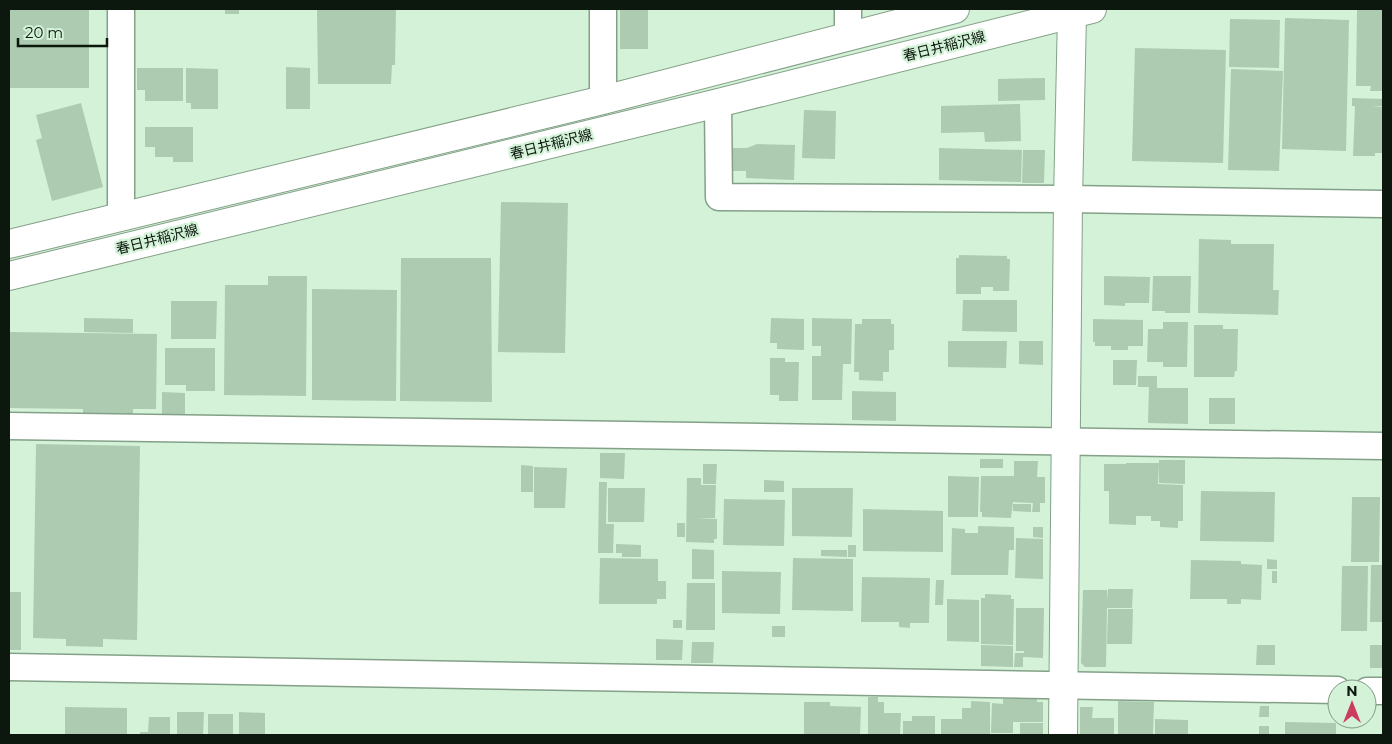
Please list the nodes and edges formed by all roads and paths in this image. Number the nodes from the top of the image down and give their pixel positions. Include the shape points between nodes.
1 (121, 9) edge
2 (603, 9) edge
3 (848, 9) edge
4 (955, 9) edge
5 (1079, 10) edge
6 (848, 36) junction
7 (603, 100) junction
8 (718, 103) junction
9 (1068, 199) junction
10 (1383, 204) edge
11 (121, 216) junction
12 (9, 244) edge
13 (9, 276) edge
14 (9, 426) edge
15 (1065, 442) junction
16 (1383, 446) edge
17 (9, 667) edge
18 (1063, 686) junction
19 (1327, 690) edge
20 (1063, 735) edge

1 - 11 street
2 - 7 street
3 - 6 street
4 - 6 main road
5 - 8 main road, 春日井稲沢線
5 - 9 main road
6 - 7 main road
7 - 11 main road
8 - 9 street via 719,197
8 - 13 main road, 春日井稲沢線
9 - 10 street
9 - 15 main road
11 - 12 main road
14 - 15 street
15 - 16 street
15 - 18 main road
17 - 18 street
18 - 19 street
18 - 20 main road

